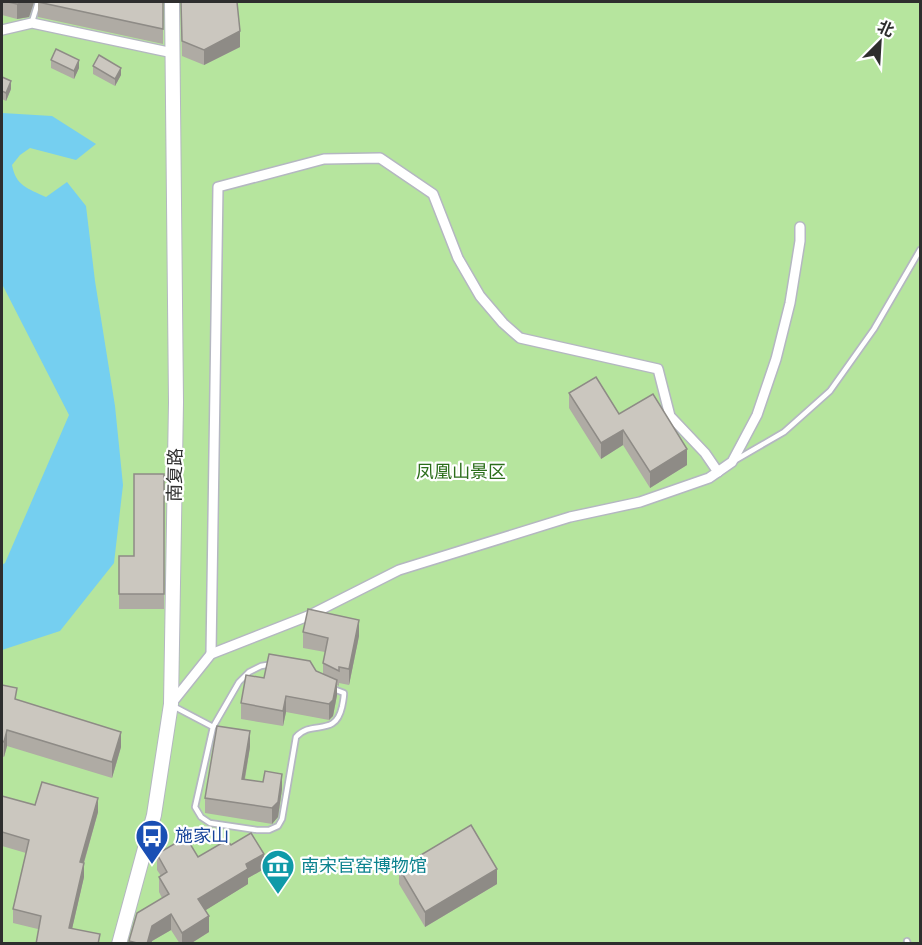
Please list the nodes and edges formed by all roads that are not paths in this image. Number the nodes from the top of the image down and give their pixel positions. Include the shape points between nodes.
1 (38, 2) edge
2 (172, 2) edge
3 (32, 23) junction
4 (2, 30) edge
5 (173, 53) junction
6 (800, 226) dead end
7 (921, 250) edge
8 (732, 462) junction
9 (718, 472) junction
10 (211, 654) junction
11 (171, 704) junction
12 (213, 728) junction
13 (119, 944) edge

1 - 3 lane
2 - 5 street, 南复路
3 - 4 street
3 - 5 street
5 - 11 street, 南复路 via 176,402
6 - 8 street via 790,303 776,360 757,415
7 - 8 lane via 874,329 830,391 784,432
8 - 9 street
9 - 10 street via 640,502 570,517 399,570 308,616
9 - 10 street via 670,416 658,369 520,338 503,323 480,296 459,258 434,194 380,158 324,159 218,187
10 - 11 street
11 - 12 lane
11 - 13 street, 南复路 via 154,815
12 - 12 lane via 195,807 210,823 269,830 282,819 297,737 302,731 333,725 340,717 344,696 318,682 310,671 273,664 261,666 239,682

